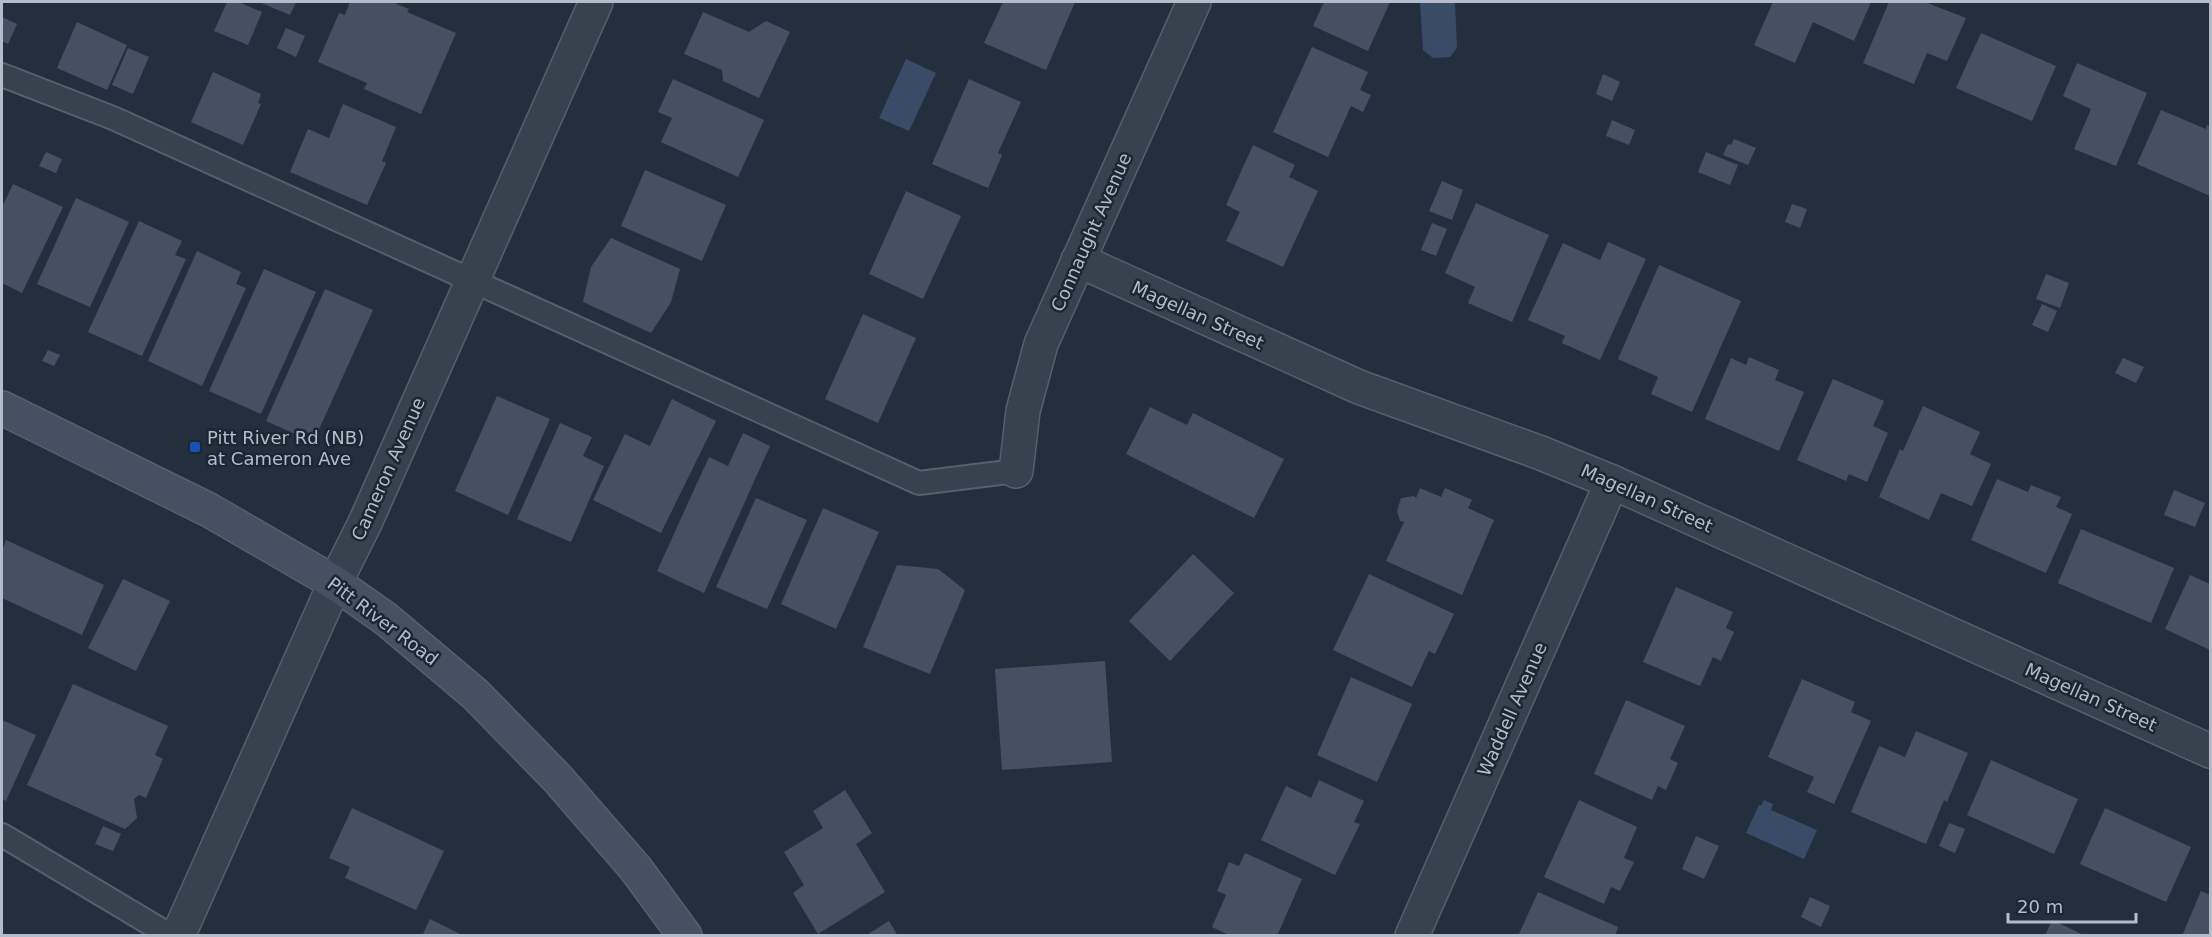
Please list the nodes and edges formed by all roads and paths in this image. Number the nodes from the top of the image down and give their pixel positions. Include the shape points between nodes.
1 (596, 2) edge
2 (1194, 2) edge
3 (2, 75) edge
4 (1078, 260) junction
5 (472, 281) junction
6 (2, 408) edge
7 (1016, 471) joint
8 (1612, 482) junction
9 (335, 583) junction
10 (2211, 751) edge
11 (2, 835) edge
12 (171, 936) edge
13 (178, 936) edge
14 (685, 936) edge
15 (1412, 936) edge

1 - 5 street, Cameron Avenue
2 - 4 street, Connaught Avenue
3 - 5 lane via 123,123
4 - 7 street, Connaught Avenue via 1030,378
4 - 8 street, Magellan Street via 1359,387
5 - 7 lane via 919,483
5 - 9 street, Cameron Avenue
6 - 9 main road, Pitt River Road via 209,510
8 - 10 street, Magellan Street
8 - 15 street, Waddell Avenue
9 - 13 street, Cameron Avenue
9 - 14 main road, Pitt River Road via 386,619 475,694 636,869
11 - 12 lane

